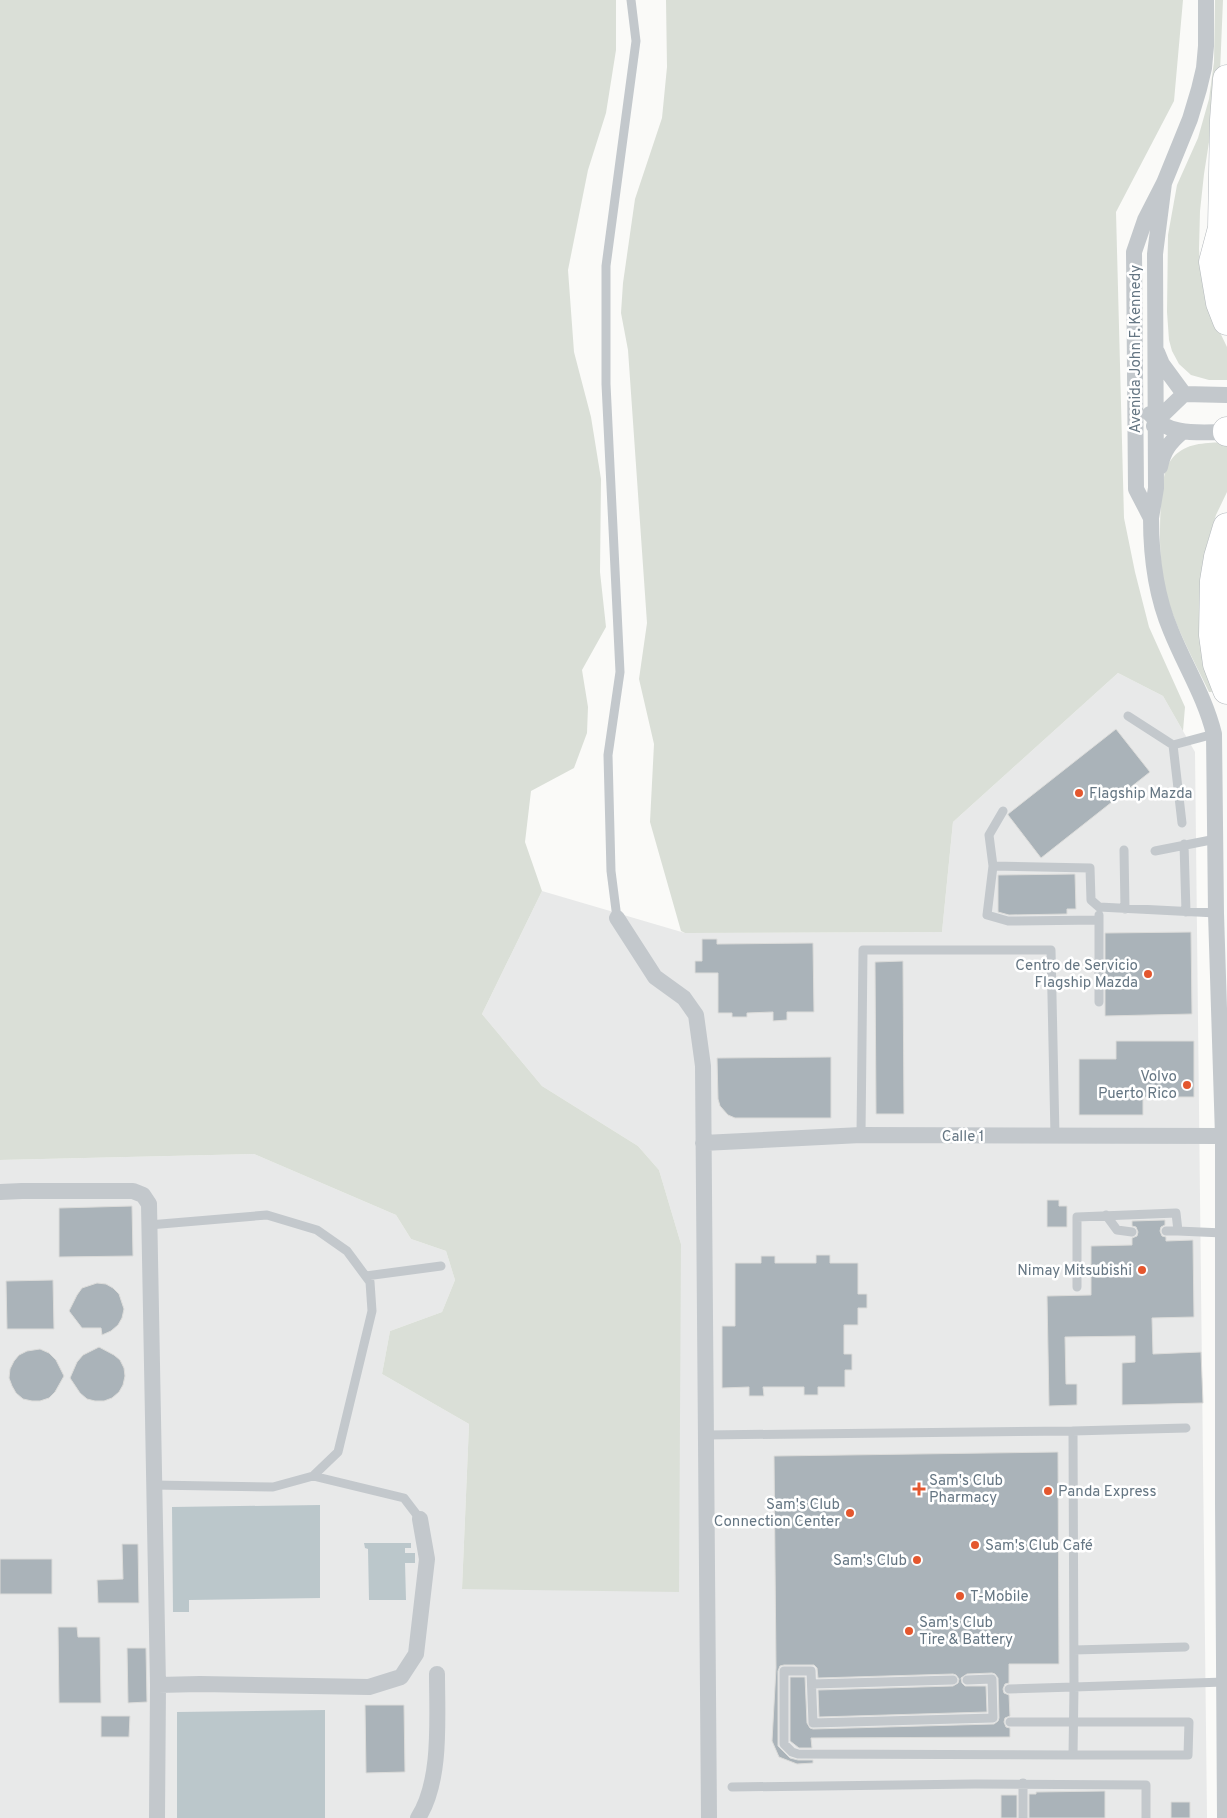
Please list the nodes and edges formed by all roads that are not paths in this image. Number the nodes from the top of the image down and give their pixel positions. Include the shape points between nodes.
1 (631, 0) edge
2 (1206, 0) edge
3 (1227, 79) edge
4 (1164, 183) junction
5 (1225, 234) edge
6 (1227, 321) edge
7 (1155, 347) junction
8 (1135, 383) junction
9 (1184, 394) junction
10 (1227, 395) edge
11 (1156, 422) junction
12 (1182, 432) junction
13 (1227, 432) edge
14 (1136, 476) junction
15 (1156, 488) junction
16 (1151, 518) junction
17 (1227, 527) edge
18 (1227, 690) edge
19 (1128, 716) dead end
20 (1214, 734) junction
21 (1173, 745) junction
22 (1003, 811) dead end
23 (1182, 823) dead end
24 (1216, 839) junction
25 (1184, 844) junction
26 (1124, 850) dead end
27 (1155, 851) dead end
28 (993, 866) junction
29 (1099, 907) junction
30 (1125, 909) junction
31 (1186, 912) junction
32 (1216, 913) junction
33 (617, 918) joint
34 (1099, 920) junction
35 (1098, 1002) dead end
36 (861, 1135) junction
37 (1055, 1136) junction
38 (1223, 1136) junction
39 (703, 1143) junction
40 (0, 1192) edge
41 (1106, 1216) junction
42 (149, 1225) junction
43 (1166, 1231) dead end
44 (1178, 1231) junction
45 (1132, 1232) dead end
46 (1223, 1233) junction
47 (441, 1266) dead end
48 (366, 1276) junction
49 (1077, 1287) dead end
50 (1186, 1428) dead end
51 (1073, 1431) junction
52 (706, 1434) junction
53 (313, 1476) junction
54 (154, 1485) junction
55 (420, 1519) joint
56 (1185, 1647) dead end
57 (1074, 1650) junction
58 (437, 1674) dead end
59 (952, 1680) dead end
60 (967, 1680) dead end
61 (1224, 1682) junction
62 (812, 1684) junction
63 (158, 1685) junction
64 (1074, 1687) junction
65 (1009, 1689) dead end
66 (1073, 1721) junction
67 (1010, 1722) dead end
68 (1073, 1755) junction
69 (1023, 1783) junction
70 (732, 1787) dead end
71 (157, 1818) edge
72 (418, 1818) edge
73 (709, 1818) edge
74 (1023, 1818) edge
75 (1146, 1818) edge
76 (1225, 1818) edge

1 - 33 lane via 636,41 606,266 606,384 620,672 608,755 611,871
2 - 4 street, Avenida John F. Kennedy via 1204,68 1190,119
3 - 5 highway
4 - 7 street, Avenida John F. Kennedy via 1154,254
4 - 8 street, Avenida John F. Kennedy via 1145,220 1134,252
5 - 6 highway via 1213,262 1220,303
7 - 9 street via 1162,364
7 - 11 street, Avenida John F. Kennedy
8 - 11 street via 1146,410
8 - 14 street, Avenida John F. Kennedy
9 - 10 street
9 - 11 street
11 - 12 street
11 - 14 street
11 - 15 street, Avenida John F. Kennedy
12 - 13 street
12 - 15 street via 1169,443 1162,456
14 - 16 street, Avenida John F. Kennedy via 1136,489
15 - 16 street, Avenida John F. Kennedy
16 - 20 street, Avenida John F. Kennedy via 1159,599 1207,710
17 - 18 highway via 1214,581 1213,634 1217,664
19 - 21 lane
20 - 21 lane
20 - 24 street, Avenida John F. Kennedy
21 - 23 lane
22 - 28 lane via 989,834
24 - 25 lane
24 - 32 street, Avenida John F. Kennedy
25 - 27 lane
25 - 31 lane
26 - 30 lane
28 - 29 lane via 1090,868 1091,900
28 - 34 lane via 987,915 1008,921
29 - 30 lane
29 - 34 lane
30 - 31 lane
31 - 32 lane
32 - 38 street, Avenida John F. Kennedy
33 - 39 street via 655,977 684,998 696,1015 703,1066
34 - 35 lane
36 - 37 street, Calle 1
36 - 37 lane via 863,950 1051,950
36 - 39 street, Calle 1
37 - 38 street, Calle 1
38 - 46 street, Avenida John F. Kennedy
39 - 52 street
40 - 42 street via 133,1191 149,1204
41 - 44 lane via 1176,1213
41 - 45 lane via 1117,1230
41 - 49 lane via 1077,1216
42 - 48 lane via 267,1215 317,1230 347,1251
42 - 54 street
43 - 44 lane
44 - 46 lane
46 - 61 street, Avenida John F. Kennedy
47 - 48 lane
48 - 53 lane via 370,1282 372,1311 338,1452
50 - 51 lane
51 - 52 lane
51 - 57 lane
52 - 73 street
53 - 54 lane via 273,1487
53 - 55 lane via 404,1498
54 - 63 street
55 - 63 street via 427,1559 421,1616 416,1654 402,1677 369,1687
56 - 57 lane
57 - 64 lane
58 - 72 street via 437,1754 426,1806
59 - 62 lane
60 - 62 lane via 992,1679 993,1718 813,1723
61 - 64 lane
61 - 76 street, Avenida John F. Kennedy
62 - 68 lane via 811,1671 784,1671 784,1744 798,1754
63 - 71 street
64 - 65 lane
64 - 66 lane
66 - 67 lane
66 - 68 lane
66 - 68 lane via 1189,1722 1188,1755
69 - 70 lane
69 - 74 lane
69 - 75 lane via 1146,1785

